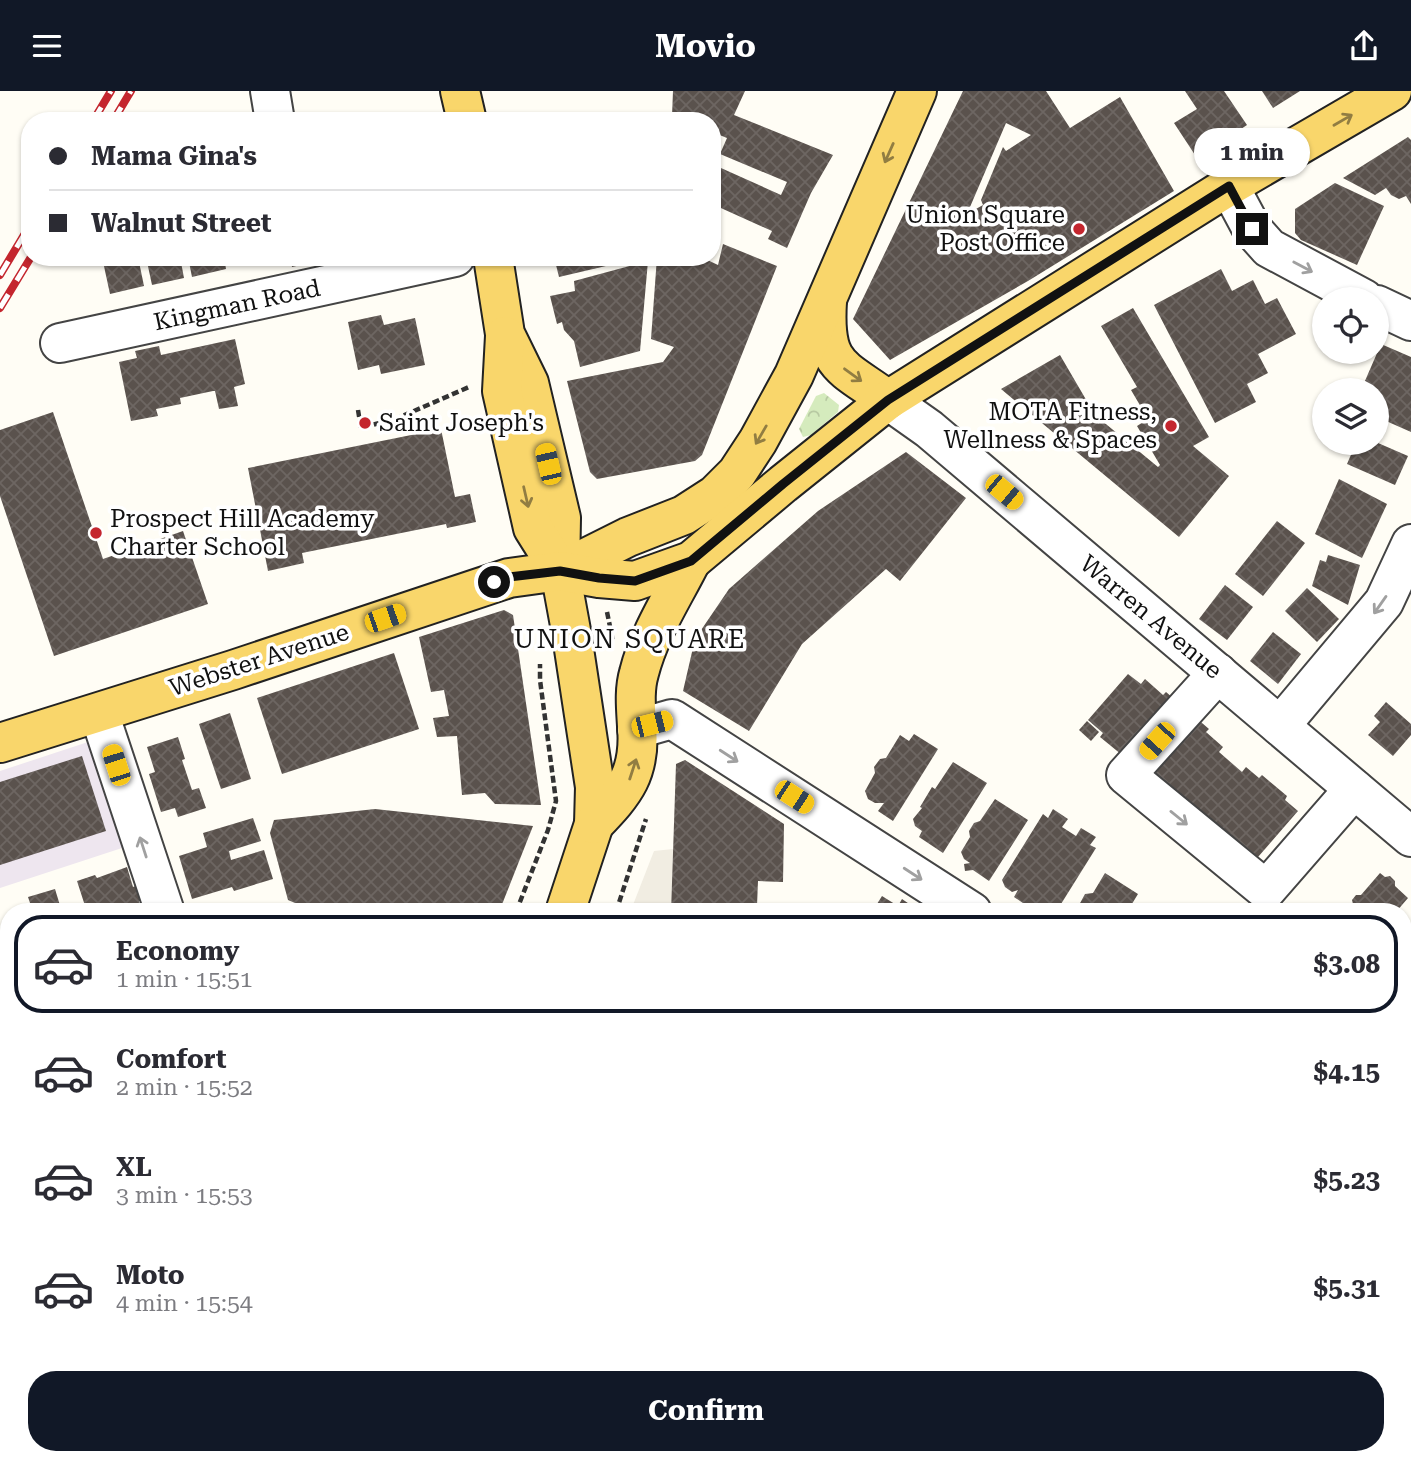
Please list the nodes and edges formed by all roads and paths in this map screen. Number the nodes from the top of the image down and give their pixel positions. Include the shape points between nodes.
1 (270, 91) edge
2 (460, 91) edge
3 (917, 91) edge
4 (1392, 91) edge
5 (274, 112) edge
6 (465, 112) edge
7 (1229, 186) junction
8 (414, 266) edge
9 (494, 266) edge
10 (1342, 287) edge
11 (828, 292) junction
12 (1389, 311) edge
13 (1411, 321) edge
14 (60, 343) dead end
15 (473, 385) dead end
16 (888, 400) junction
17 (358, 410) dead end
18 (1411, 544) edge
19 (691, 561) junction
20 (560, 571) junction
21 (542, 659) dead end
22 (1218, 673) junction
23 (99, 713) junction
24 (1280, 726) junction
25 (637, 729) junction
26 (0, 743) edge
27 (1354, 789) junction
28 (648, 811) dead end
29 (594, 824) junction
30 (1411, 837) edge
31 (162, 903) edge
32 (520, 903) edge
33 (568, 903) edge
34 (619, 903) edge
35 (958, 903) edge

1 - 5 street
2 - 6 main road
3 -> 11 main road
7 -> 4 main road
7 -> 10 street via 1252,229 1269,248
7 - 16 main road
8 - 14 street, Kingman Road
9 - 20 main road via 505,334 502,391 533,529
11 -> 16 main road via 827,344 847,372
11 -> 20 main road via 794,375 728,484 684,515
12 - 13 street
15 - 17 path via 398,418 361,428
16 - 19 main road
16 - 22 street, Warren Avenue via 929,429
18 -> 24 street via 1384,603
19 - 20 main road via 635,581
19 - 25 main road via 642,663 635,693
20 - 23 main road, Webster Avenue via 509,577
20 - 29 main road via 593,774
21 - 32 path via 540,680 556,801
22 - 24 street, Warren Avenue
22 -> 27 street via 1126,775 1266,890
23 - 26 main road, Webster Avenue
31 -> 23 street
24 - 27 street, Warren Avenue
29 -> 25 main road via 628,785 637,760
25 -> 35 street via 672,719
27 - 30 street, Warren Avenue
28 - 34 path
29 - 33 main road

